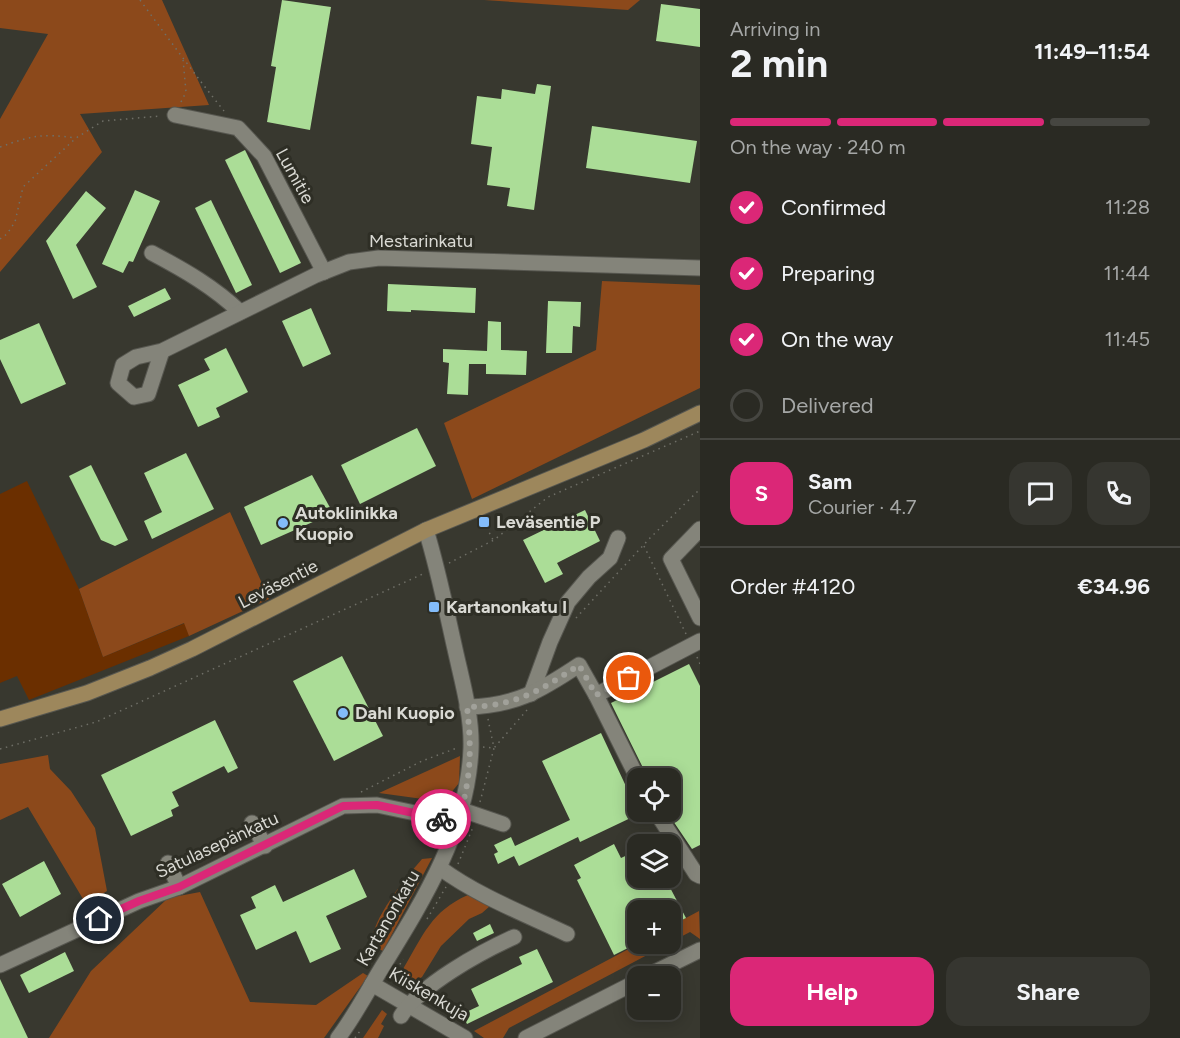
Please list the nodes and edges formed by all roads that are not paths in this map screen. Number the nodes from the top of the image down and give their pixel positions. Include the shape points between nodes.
1 (175, 115) road end
2 (152, 254) dead end
3 (700, 268) edge
4 (324, 272) junction
5 (240, 312) junction
6 (162, 351) dead end
7 (700, 413) edge
8 (700, 529) edge
9 (426, 530) junction
10 (618, 538) dead end
11 (700, 618) edge
12 (696, 643) edge
13 (538, 691) junction
14 (596, 695) junction
15 (467, 707) junction
16 (0, 719) edge
17 (632, 768) edge
18 (460, 816) junction
19 (662, 822) edge
20 (252, 823) dead end
21 (503, 824) dead end
22 (265, 846) junction
23 (168, 863) dead end
24 (440, 868) junction
25 (700, 876) edge
26 (179, 887) junction
27 (567, 934) dead end
28 (514, 937) dead end
29 (700, 950) edge
30 (0, 965) edge
31 (667, 966) edge
32 (372, 984) junction
33 (627, 987) edge
34 (404, 1011) junction
35 (338, 1038) edge
36 (465, 1038) edge
37 (526, 1038) edge

1 - 4 street, Lumitie via 238,128 264,156
2 - 5 street via 194,276
3 - 4 street, Mestarinkatu via 380,258 349,262
4 - 5 street, Mestarinkatu
5 - 6 street, Mestarinkatu
7 - 9 main road, Leväsentie
8 - 11 street via 671,559
9 - 15 street, Kartanonkatu
9 - 16 main road, Leväsentie via 182,654 87,693
10 - 13 street via 610,558 568,602 550,642
12 - 14 street
13 - 14 street via 579,665
13 - 15 street via 504,703
14 - 17 street
15 - 18 street, Kartanonkatu via 471,746 468,788
18 - 21 street, Satulasepänkatu
18 - 22 street, Satulasepänkatu via 377,805 343,806
18 - 24 street, Kartanonkatu
19 - 25 street
20 - 22 street
22 - 26 street, Satulasepänkatu
23 - 26 street
24 - 27 street
24 - 32 street, Kartanonkatu
26 - 30 street, Satulasepänkatu via 139,901
28 - 34 street via 479,953
29 - 31 street
32 - 34 street, Kiiskenkuja
32 - 35 street, Kartanonkatu
33 - 37 street
34 - 36 street, Kiiskenkuja

